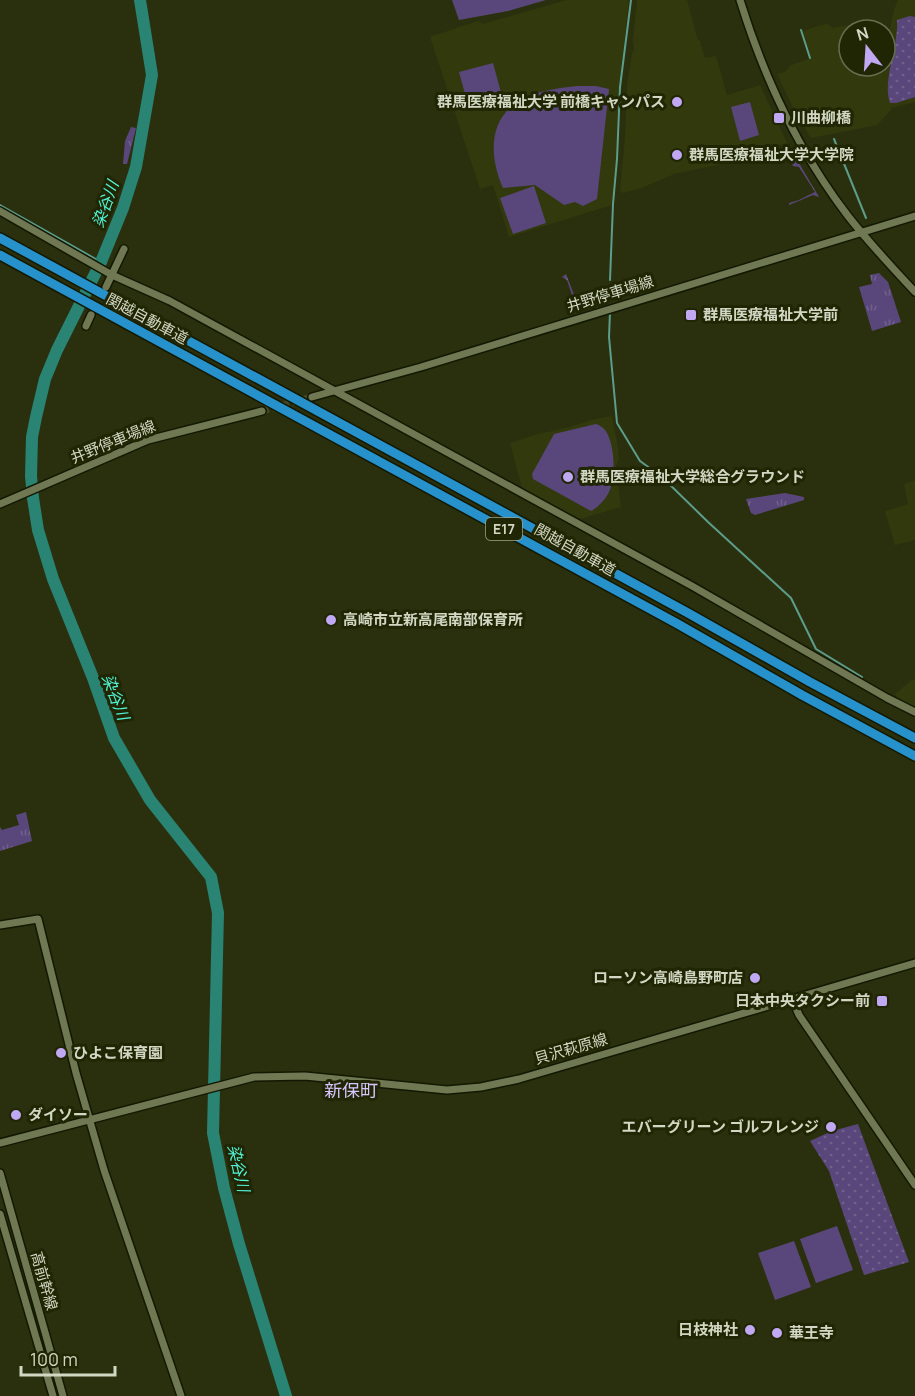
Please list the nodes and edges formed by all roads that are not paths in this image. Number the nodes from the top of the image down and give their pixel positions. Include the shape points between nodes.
1 (740, 0) edge
2 (0, 211) edge
3 (915, 216) edge
4 (861, 232) junction
5 (0, 238) edge
6 (124, 249) dead end
7 (0, 255) edge
8 (111, 274) junction
9 (102, 289) junction
10 (915, 292) edge
11 (92, 310) junction
12 (86, 326) dead end
13 (336, 391) junction
14 (312, 397) tunnel mouth
15 (262, 411) tunnel mouth
16 (0, 504) edge
17 (915, 712) edge
18 (915, 738) edge
19 (915, 756) edge
20 (0, 925) edge
21 (915, 963) edge
22 (792, 999) junction
23 (89, 1120) junction
24 (0, 1143) edge
25 (0, 1173) edge
26 (915, 1185) edge
27 (0, 1214) edge
28 (53, 1396) edge
29 (63, 1396) edge
30 (181, 1396) edge

1 - 4 street via 764,70 798,141
2 - 8 street
3 - 4 street, 井野停車場線
4 - 10 street
4 - 13 street, 井野停車場線
5 - 9 highway, E17 via 78,281
6 - 8 street
7 - 11 highway, E17 via 72,294
8 - 9 street
8 - 13 street via 170,301
9 - 18 highway, 関越自動車道 / E17
11 - 12 street
11 - 19 highway, 関越自動車道 / E17 via 656,612
13 - 14 street, 井野停車場線
13 - 17 street
15 - 16 street, 井野停車場線 via 148,440
20 - 23 street via 38,919
21 - 22 street, 貝沢萩原線
22 - 23 street, 貝沢萩原線 via 482,1087 424,1088 305,1076 254,1077
22 - 26 street
23 - 24 street, 貝沢萩原線
23 - 30 street
25 - 29 street, 高前幹線
27 - 28 street, 高前幹線

